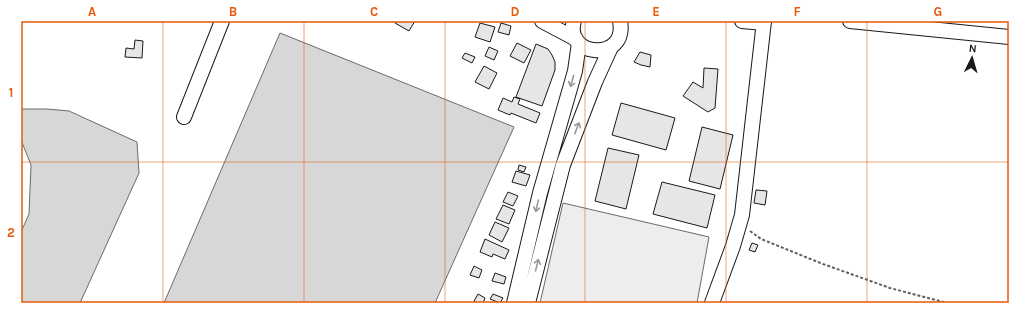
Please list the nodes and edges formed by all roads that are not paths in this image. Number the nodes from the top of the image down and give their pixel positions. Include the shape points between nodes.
1 (222, 21) edge
2 (542, 21) edge
3 (574, 21) edge
4 (620, 21) edge
5 (742, 21) edge
6 (850, 21) edge
7 (764, 22) edge
8 (1009, 37) edge
9 (577, 41) junction
10 (611, 47) junction
11 (184, 117) dead end
12 (514, 303) edge
13 (528, 303) edge
14 (712, 303) edge

1 - 11 street
2 - 9 street
3 - 9 street via 573,32
4 - 10 street via 620,34
5 - 7 street
6 - 8 street
7 - 14 street via 742,214
9 - 10 street via 588,50 604,50
9 -> 12 street via 575,71 540,193
13 -> 10 street via 563,165 594,82

